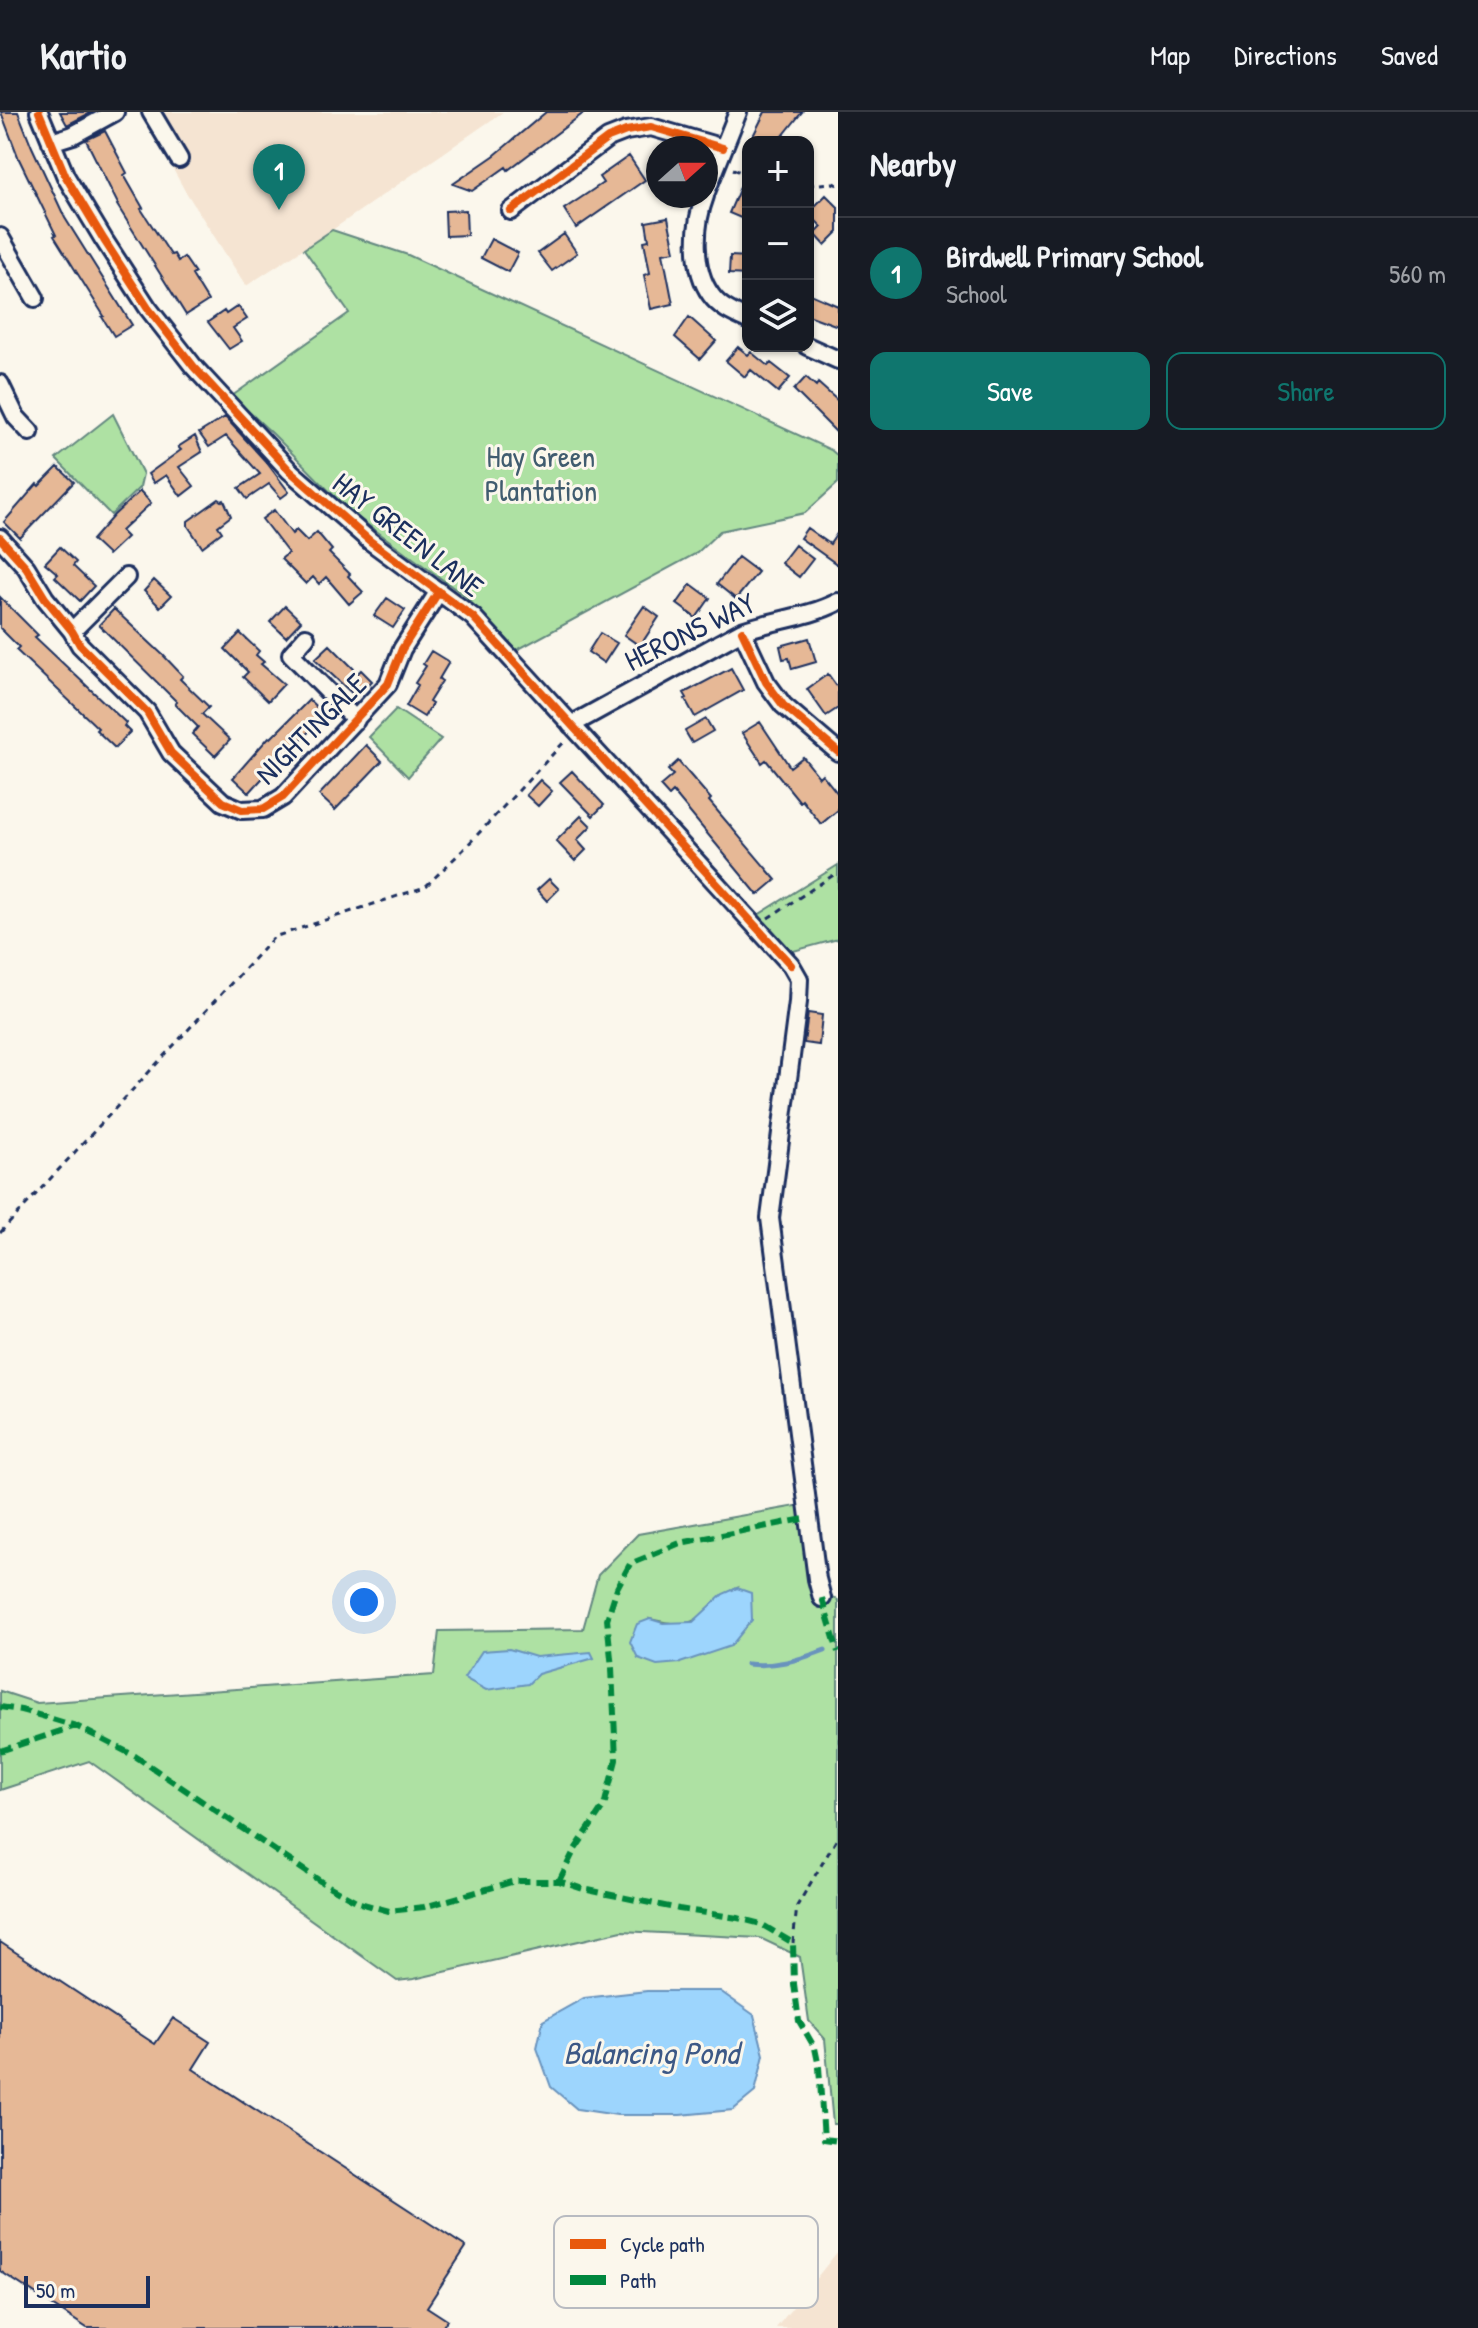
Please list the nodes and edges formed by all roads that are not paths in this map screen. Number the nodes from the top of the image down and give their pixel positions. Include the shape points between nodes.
1 (39, 112) edge
2 (115, 112) edge
3 (151, 112) edge
4 (738, 112) edge
5 (51, 142) junction
6 (723, 148) junction
7 (179, 159) dead end
8 (718, 161) edge
9 (700, 208) edge
10 (511, 211) dead end
11 (0, 237) edge
12 (35, 298) dead end
13 (742, 317) edge
14 (814, 349) edge
15 (838, 360) edge
16 (0, 384) edge
17 (30, 432) dead end
18 (0, 538) edge
19 (126, 577) dead end
20 (439, 591) junction
21 (838, 602) edge
22 (72, 631) junction
23 (742, 631) junction
24 (306, 637) dead end
25 (356, 720) junction
26 (575, 728) junction
27 (838, 752) edge
28 (822, 1598) dead end

1 - 5 street, HAY GREEN LANE
2 - 5 street
3 - 7 street
4 - 6 street
5 - 20 street, HAY GREEN LANE via 104,240 194,367 290,471 370,541
6 - 8 street
6 - 10 street via 651,127 626,131 608,138
9 - 13 street via 697,258 702,278 711,296
11 - 12 street
14 - 15 street
16 - 17 street
18 - 22 street, NIGHTINGALE
19 - 22 street
20 - 25 street, NIGHTINGALE via 402,649 388,684
20 - 26 street, HAY GREEN LANE via 473,617
21 - 23 street, HERONS WAY
22 - 25 street, NIGHTINGALE via 147,712 171,753 223,802 242,810 263,809 283,797
23 - 26 street, HERONS WAY
23 - 27 street via 783,705
24 - 25 street via 291,654
26 - 28 street, HAY GREEN LANE via 799,979 770,1218

